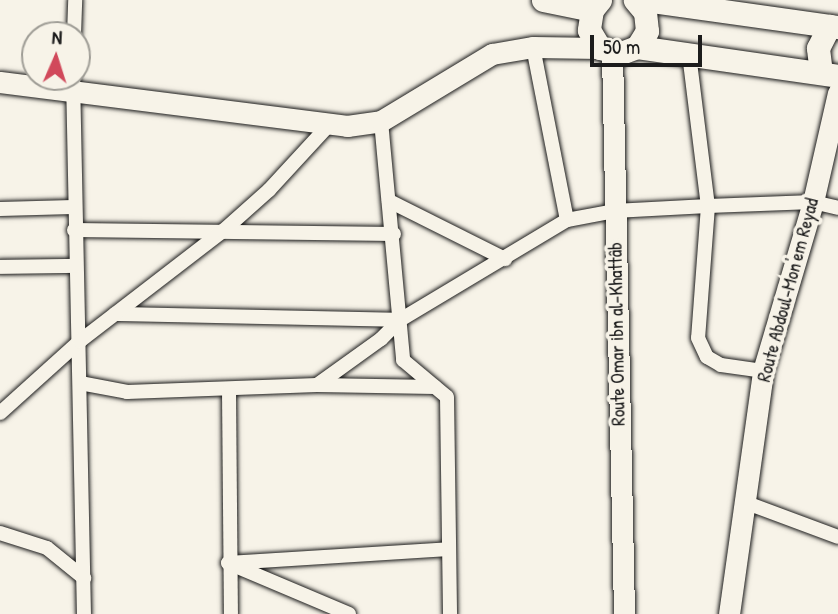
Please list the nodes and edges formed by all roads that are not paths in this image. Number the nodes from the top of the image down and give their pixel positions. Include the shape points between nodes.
1 (75, 0) edge
2 (543, 0) edge
3 (635, 0) edge
4 (645, 0) edge
5 (596, 5) edge
6 (74, 21) edge
7 (834, 26) edge
8 (533, 47) junction
9 (637, 47) junction
10 (606, 50) junction
11 (689, 54) junction
12 (830, 74) edge
13 (0, 82) edge
14 (21, 83) edge
15 (91, 87) edge
16 (73, 91) edge
17 (838, 93) edge
18 (381, 121) junction
19 (330, 124) junction
20 (389, 201) junction
21 (813, 202) junction
22 (708, 206) junction
23 (73, 207) junction
24 (838, 208) edge
25 (0, 209) edge
26 (614, 211) junction
27 (567, 220) junction
28 (74, 230) junction
29 (223, 231) junction
30 (394, 234) junction
31 (505, 259) junction
32 (76, 266) junction
33 (0, 267) edge
34 (115, 314) junction
35 (400, 320) junction
36 (80, 341) junction
37 (763, 371) junction
38 (80, 383) junction
39 (317, 384) junction
40 (437, 387) junction
41 (229, 391) junction
42 (0, 413) edge
43 (744, 502) junction
44 (0, 533) edge
45 (838, 537) edge
46 (449, 549) junction
47 (228, 563) junction
48 (84, 578) junction
49 (83, 614) edge
50 (231, 614) edge
51 (349, 614) edge
52 (450, 614) edge
53 (624, 614) edge
54 (729, 614) edge

1 - 6 street
2 - 5 main road
3 - 9 main road via 648,22
4 - 7 main road
5 - 10 main road via 589,30
7 - 12 main road via 818,48
8 - 10 street
8 - 18 street via 492,54
8 - 27 street
9 - 10 main road
9 - 11 main road
10 - 26 street, Route Omar ibn al-Khattâb
11 - 12 main road
11 - 22 street
13 - 14 street
15 - 19 street
16 - 23 street
17 - 21 street, Route Abdoul-Mon'em Reyad
18 - 19 street
18 - 20 street
19 - 29 street via 269,190
20 - 30 street
20 - 31 street
21 - 22 street
21 - 24 street
21 - 37 street, Route Abdoul-Mon'em Reyad
22 - 26 street
22 - 37 street via 698,338 706,357 713,361
23 - 25 street
23 - 28 street
26 - 27 street
26 - 53 street, Route Omar ibn al-Khattâb
27 - 31 street
28 - 29 street
28 - 32 street
29 - 30 street
29 - 34 street
30 - 35 street
31 - 35 street
32 - 33 street
32 - 36 street
34 - 35 street
34 - 36 street
35 - 39 street
35 - 40 street via 403,360
36 - 38 street
36 - 42 street
37 - 43 street, Route Abdoul-Mon'em Reyad
38 - 41 street via 127,392
38 - 48 street
39 - 40 street
39 - 41 street
40 - 46 street via 447,397
41 - 47 street
43 - 45 street
43 - 54 street, Route Abdoul-Mon'em Reyad
44 - 48 street via 47,548
46 - 47 street
46 - 52 street
47 - 50 street
47 - 51 street
48 - 49 street

